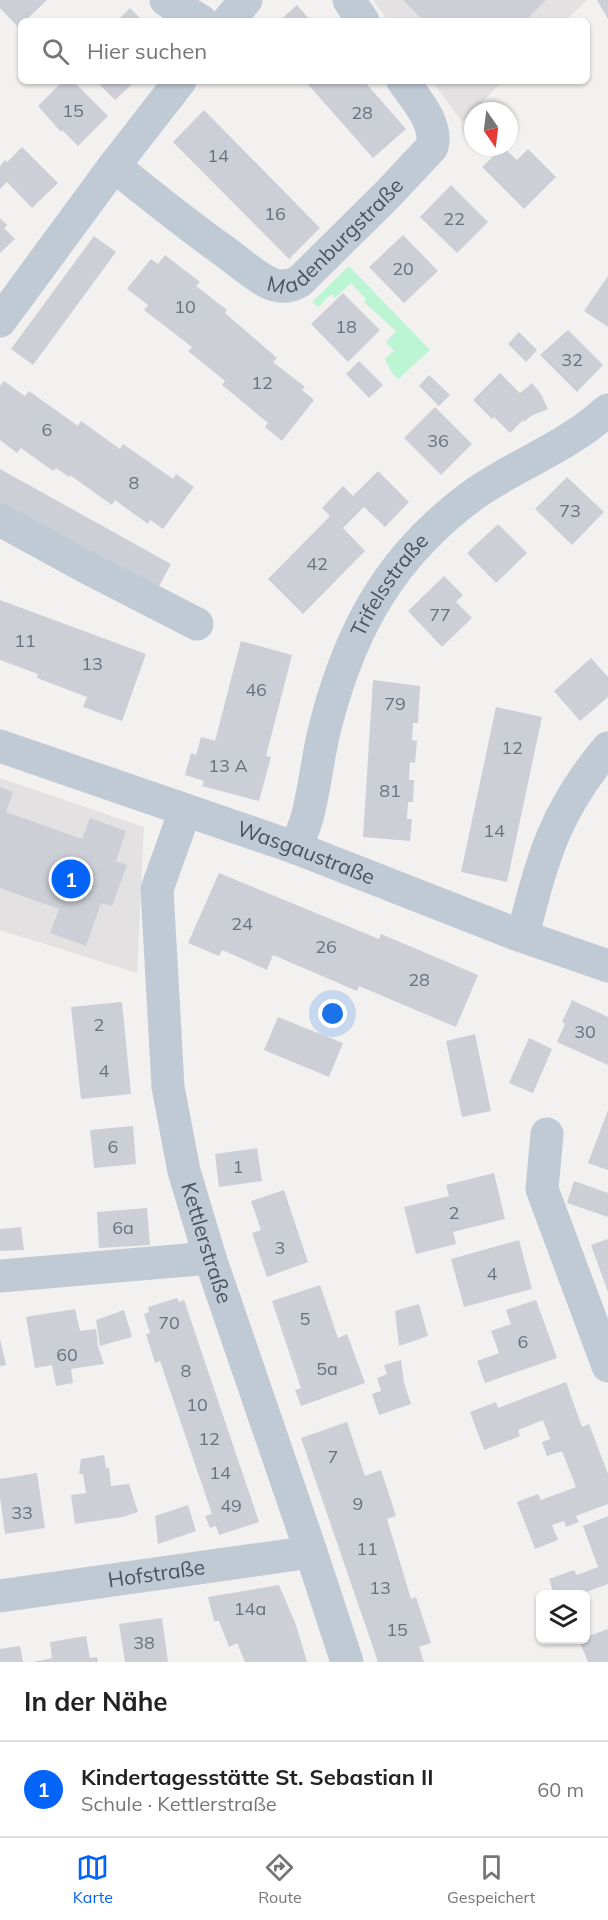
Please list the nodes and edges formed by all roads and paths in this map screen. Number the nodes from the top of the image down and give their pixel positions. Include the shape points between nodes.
1 (166, 0) edge
2 (246, 0) edge
3 (349, 0) edge
4 (196, 18) edge
5 (231, 18) edge
6 (361, 18) edge
7 (178, 84) edge
8 (405, 84) edge
9 (114, 166) junction
10 (0, 321) edge
11 (608, 410) edge
12 (0, 520) edge
13 (197, 624) dead end
14 (0, 746) edge
15 (608, 748) edge
16 (185, 811) junction
17 (296, 848) junction
18 (523, 936) junction
19 (608, 966) edge
20 (547, 1134) dead end
21 (210, 1258) junction
22 (0, 1276) edge
23 (608, 1366) edge
24 (312, 1552) junction
25 (0, 1596) edge
26 (347, 1662) edge

1 - 4 street
2 - 5 street
3 - 6 street
7 - 9 street
8 - 9 street, Madenburgstraße via 428,118 434,138 432,147 315,267 290,286 269,283 255,274
9 - 10 street
11 - 17 street, Trifelsstraße via 576,435 473,495 434,527 378,593 362,622 335,692 308,816
12 - 13 street
14 - 16 street, Wasgaustraße
15 - 18 street via 566,806 550,838
16 - 17 street, Wasgaustraße
16 - 21 street, Kettlerstraße via 157,889 166,1064 184,1171
17 - 18 street, Wasgaustraße
18 - 19 street, Wasgaustraße
20 - 23 street via 542,1189
21 - 22 street
21 - 24 street, Kettlerstraße
24 - 25 street, Hofstraße
24 - 26 street, Kettlerstraße

